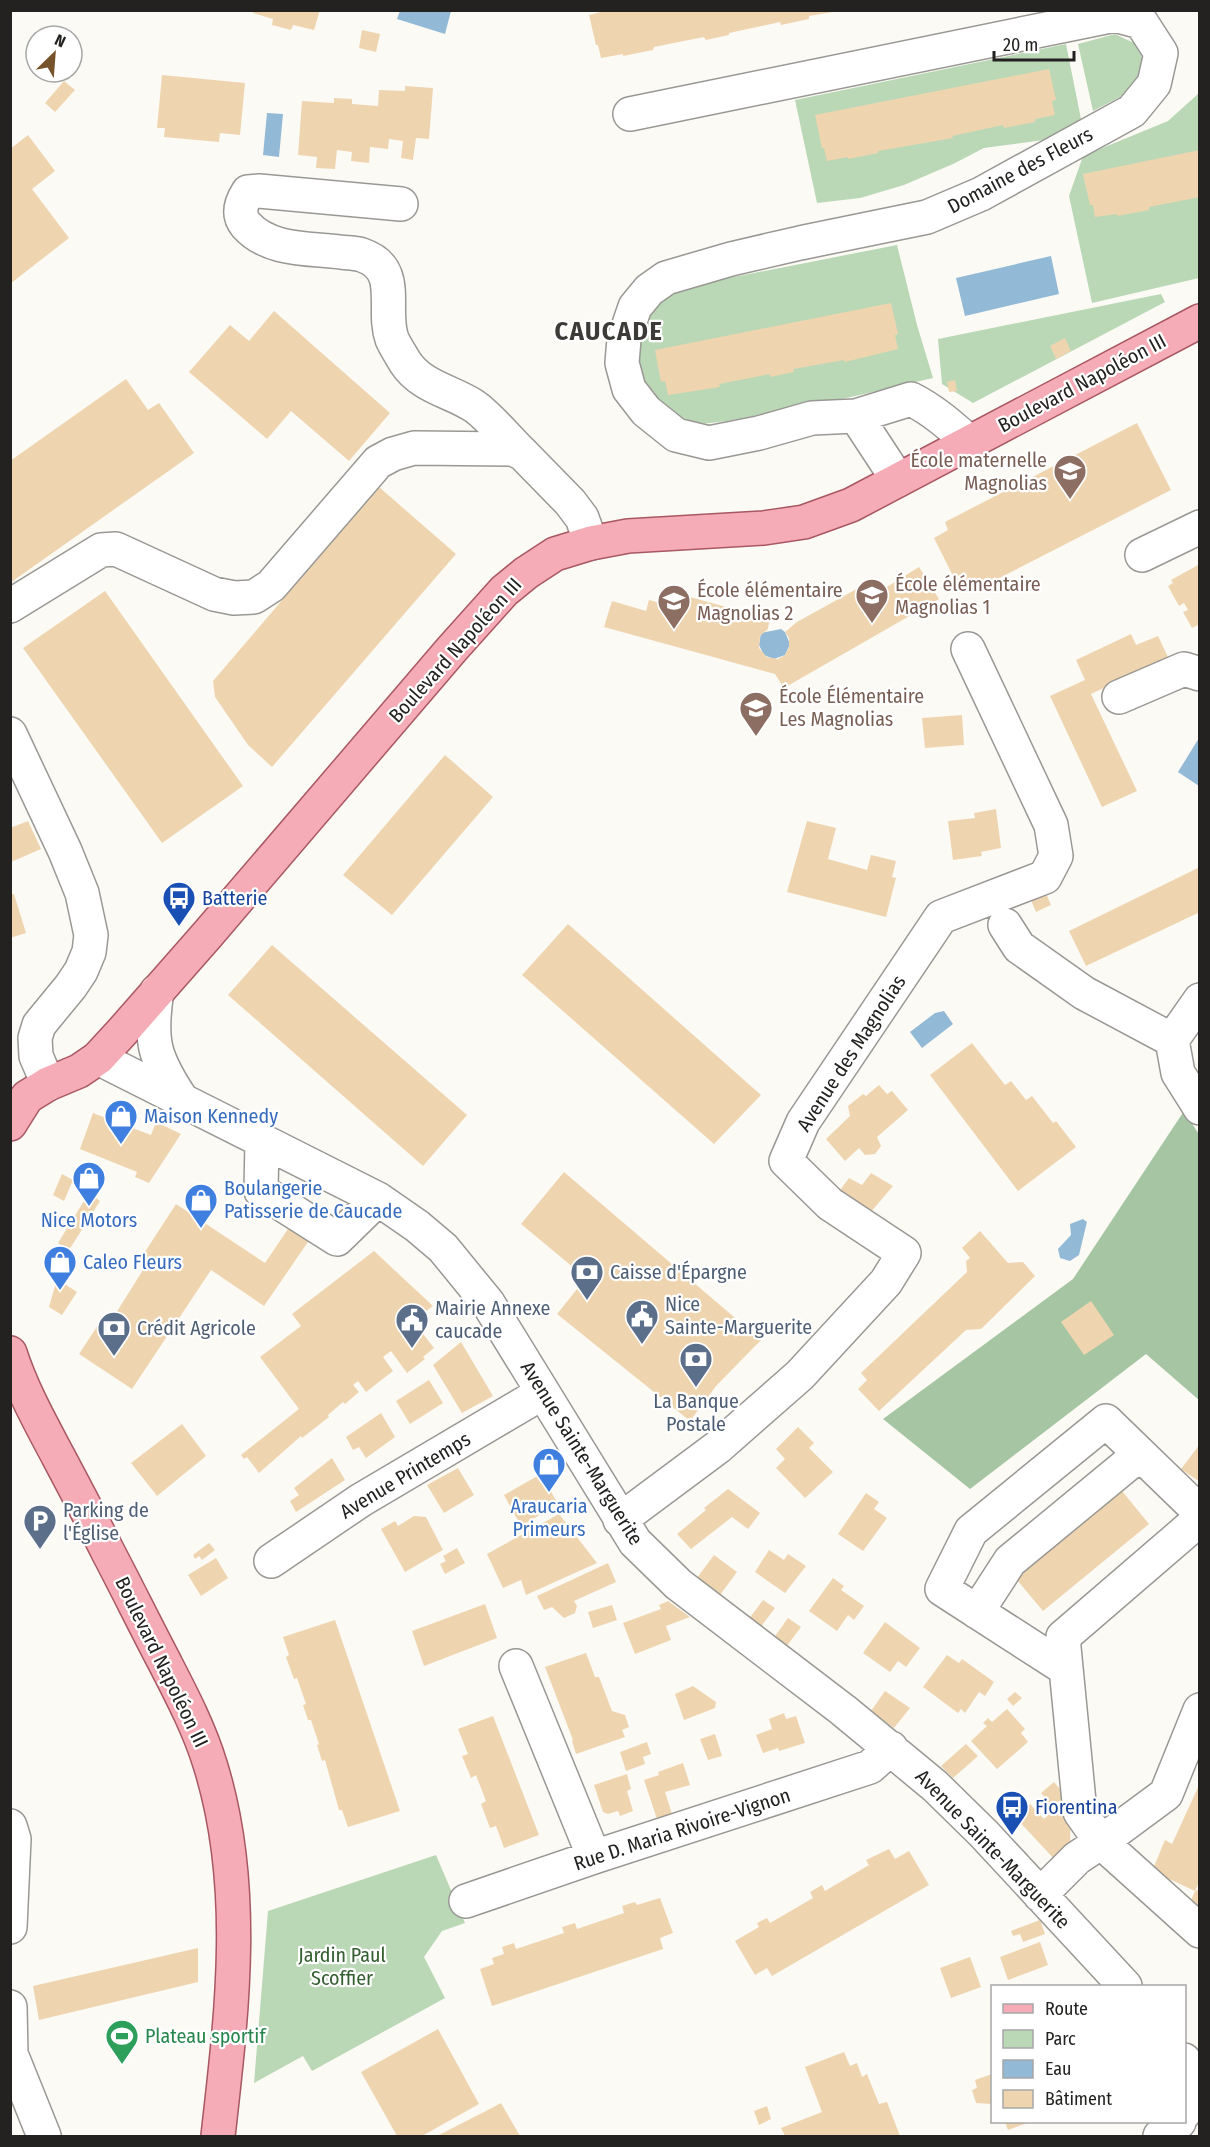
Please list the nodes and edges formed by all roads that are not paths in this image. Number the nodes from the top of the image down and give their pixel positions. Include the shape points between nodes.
1 (630, 114) dead end
2 (401, 204) dead end
3 (1200, 321) edge
4 (856, 416) junction
5 (969, 442) junction
6 (523, 454) junction
7 (898, 480) junction
8 (1200, 527) edge
9 (591, 543) junction
10 (1142, 555) dead end
11 (10, 606) edge
12 (968, 649) dead end
13 (1200, 674) edge
14 (1119, 697) dead end
15 (10, 734) edge
16 (1005, 925) dead end
17 (157, 991) junction
18 (1200, 1000) edge
19 (1172, 1040) junction
20 (98, 1058) junction
21 (48, 1084) junction
22 (182, 1100) junction
23 (1200, 1108) edge
24 (10, 1124) edge
25 (262, 1140) junction
26 (378, 1199) junction
27 (10, 1353) edge
28 (542, 1393) junction
29 (1140, 1454) junction
30 (1200, 1512) edge
31 (1200, 1519) edge
32 (620, 1520) junction
33 (271, 1561) dead end
34 (977, 1612) junction
35 (516, 1665) dead end
36 (1066, 1669) junction
37 (1200, 1710) edge
38 (891, 1748) junction
39 (10, 1826) edge
40 (1101, 1842) junction
41 (594, 1857) junction
42 (1040, 1895) junction
43 (466, 1901) dead end
44 (10, 1927) edge
45 (1200, 1930) edge
46 (1124, 1985) edge
47 (10, 2007) edge
48 (1186, 2062) edge
49 (1186, 2109) edge
50 (1177, 2123) edge
51 (44, 2136) edge
52 (218, 2136) edge
53 (1161, 2136) edge

1 - 4 street, Domaine des Fleurs via 1116,15 1141,22 1161,53 1154,84 1132,111 981,194 927,217 731,259 666,278 634,307 624,339 622,363 629,389 646,411 676,435 709,442 812,418
2 - 6 street via 248,192 241,202 241,219 264,241 363,255 381,266 389,288 387,312 392,339 407,365 420,379 475,407
3 - 5 main road, Boulevard Napoléon III
4 - 5 street, Domaine des Fleurs via 911,399 927,407
4 - 7 street
5 - 7 main road, Boulevard Napoléon III
6 - 9 street via 570,502 582,518
6 - 11 street via 513,449 414,448 393,454 378,462 271,586 254,597 214,594 116,549 101,550
7 - 9 main road, Boulevard Napoléon III via 851,505 804,522 628,536
8 - 10 street
9 - 17 main road, Boulevard Napoléon III via 555,554 504,591
12 - 32 street, Avenue des Magnolias via 1051,825 1056,856 1045,877 941,917 803,1122 786,1161 830,1204 904,1253 886,1282 800,1375 718,1447
13 - 14 street via 1184,669
15 - 21 street via 82,893 91,935 81,970 39,1025 35,1038 36,1056
16 - 19 street via 1019,947 1084,993
17 - 20 main road, Boulevard Napoléon III
17 - 22 street via 153,1028 158,1061
18 - 19 street
19 - 23 street via 1178,1073
20 - 21 main road, Boulevard Napoléon III via 80,1071
20 - 22 street, Avenue Sainte-Marguerite
21 - 24 main road, Boulevard Napoléon III via 27,1097
22 - 25 street, Avenue Sainte-Marguerite
25 - 26 street, Avenue Sainte-Marguerite
25 - 26 street via 261,1191 337,1239
26 - 28 street, Avenue Sainte-Marguerite via 430,1236 465,1272
27 - 52 main road, Boulevard Napoléon III via 34,1411 185,1703 210,1763 232,1872 235,1923
28 - 32 street, Avenue Sainte-Marguerite
28 - 33 street, Avenue Printemps via 361,1500
29 - 30 street
29 - 34 street via 1010,1562
29 - 34 street via 1106,1421 972,1531 942,1589
31 - 36 street via 1063,1637
32 - 38 street, Avenue Sainte-Marguerite via 635,1542 678,1584
34 - 36 street
35 - 41 street
36 - 40 street via 1080,1812
37 - 40 street via 1166,1794
38 - 41 street, Rue D. Maria Rivoire-Vignon via 870,1767
38 - 42 street, Avenue Sainte-Marguerite via 958,1808
39 - 44 street via 14,1839
40 - 42 street via 1077,1858
40 - 45 street
41 - 43 street, Rue D. Maria Rivoire-Vignon
42 - 46 street, Avenue Sainte-Marguerite
47 - 51 street via 11,2054
48 - 49 street via 1192,2087
50 - 53 street

